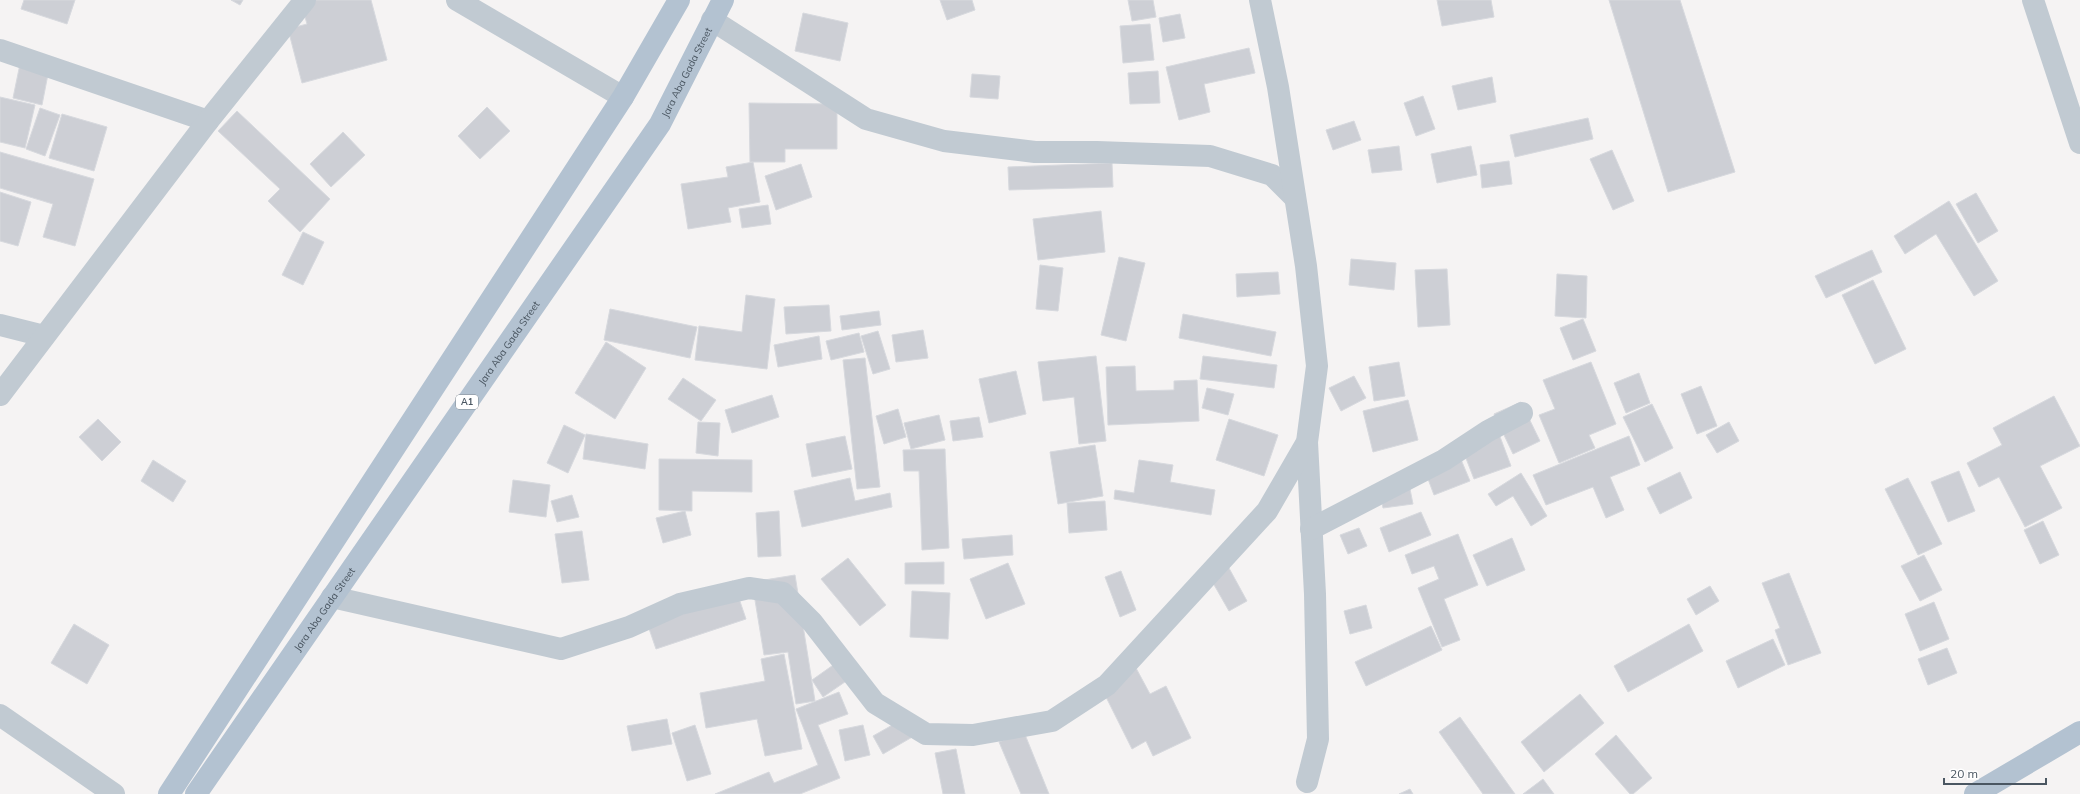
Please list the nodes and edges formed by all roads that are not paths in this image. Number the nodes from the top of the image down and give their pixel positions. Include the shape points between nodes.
1 (304, 0) edge
2 (457, 0) edge
3 (679, 0) edge
4 (723, 0) edge
5 (1260, 0) edge
6 (2033, 0) edge
7 (712, 20) junction
8 (0, 50) edge
9 (623, 97) junction
10 (208, 121) junction
11 (2080, 143) edge
12 (1295, 198) junction
13 (0, 324) edge
14 (44, 336) junction
15 (0, 395) edge
16 (1522, 413) dead end
17 (1307, 442) junction
18 (1311, 529) junction
19 (332, 597) junction
20 (0, 715) edge
21 (2080, 732) edge
22 (1307, 782) dead end
23 (114, 794) edge
24 (169, 794) edge
25 (196, 794) edge
26 (1975, 794) edge

1 - 10 street
2 - 9 street
3 - 9 main road
4 - 7 main road, Jara Aba Gada Street / A1
5 - 12 street via 1278,87
6 - 11 street
7 - 12 street via 866,119 944,141 1035,152 1210,156 1272,175
7 - 19 main road, Jara Aba Gada Street / A1 via 660,124
8 - 10 street
9 - 24 main road
10 - 14 street
12 - 17 street via 1306,266 1317,366
13 - 14 street
14 - 15 street
16 - 18 street via 1488,430 1444,460
17 - 18 street
17 - 19 street via 1267,511 1107,685 1052,721 973,735 926,734 875,703 812,622 783,593 749,588 680,604 629,627 561,649
18 - 22 street via 1318,739
19 - 25 main road, Jara Aba Gada Street / A1
20 - 23 street
21 - 26 main road

